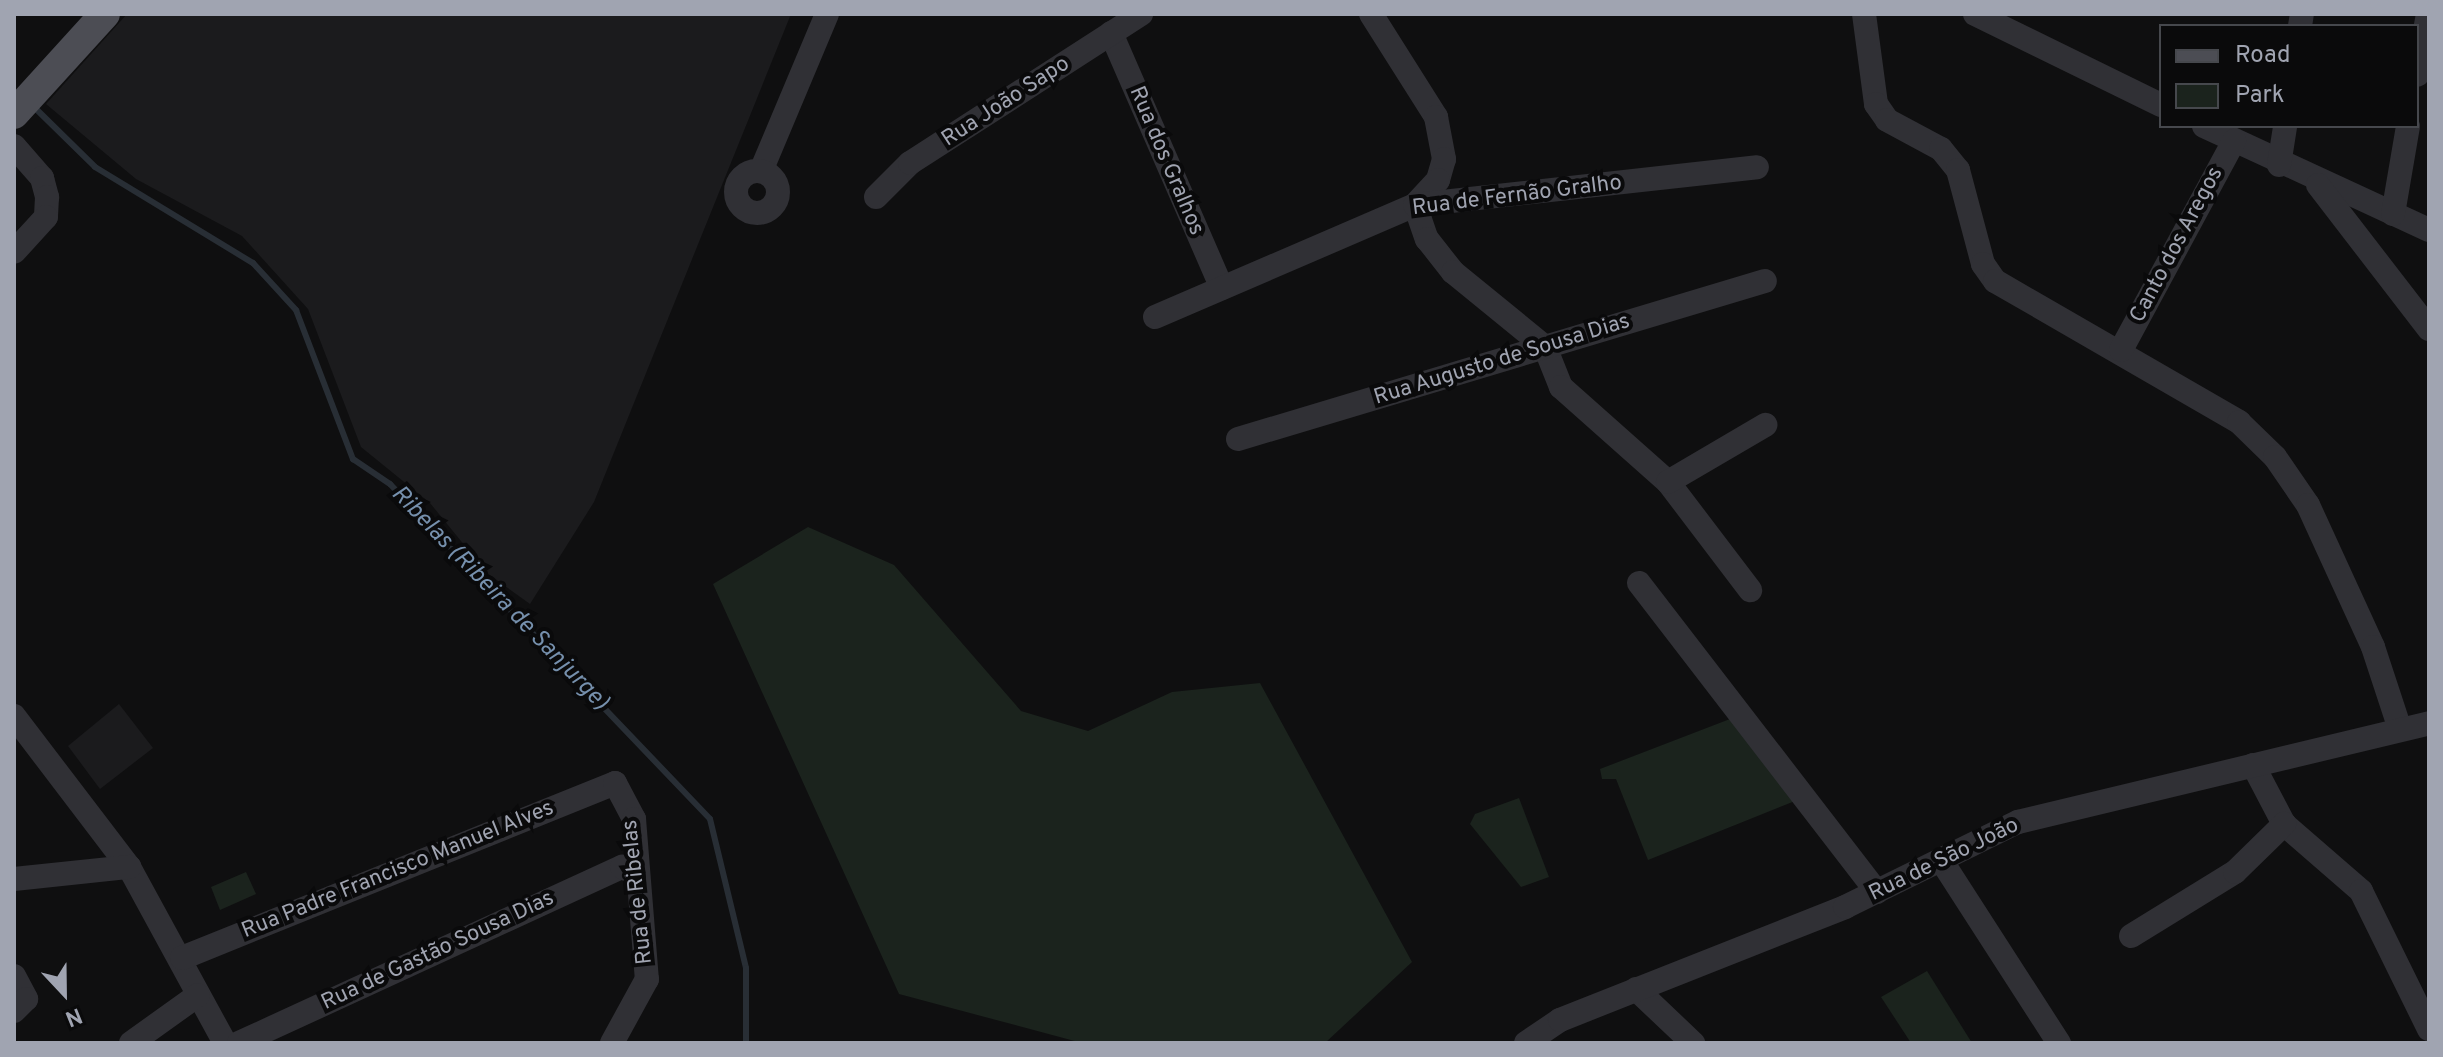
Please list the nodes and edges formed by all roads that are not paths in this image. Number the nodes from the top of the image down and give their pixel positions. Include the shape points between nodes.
1 (105, 14) edge
2 (827, 14) edge
3 (1141, 14) edge
4 (1371, 14) edge
5 (1864, 14) edge
6 (1975, 14) edge
7 (2428, 14) edge
8 (1111, 33) junction
9 (2419, 64) edge
10 (2159, 104) edge
11 (14, 114) edge
12 (2208, 128) edge
13 (2285, 128) edge
14 (2408, 128) edge
15 (2234, 141) junction
16 (14, 146) edge
17 (2279, 165) junction
18 (1757, 167) dead end
19 (761, 171) dead end
20 (2318, 185) junction
21 (876, 197) dead end
22 (1415, 205) junction
23 (2393, 214) junction
24 (2429, 230) edge
25 (14, 252) edge
26 (1765, 281) dead end
27 (1222, 288) junction
28 (1155, 317) dead end
29 (2429, 329) edge
30 (1545, 347) junction
31 (2121, 350) junction
32 (1765, 425) dead end
33 (1238, 439) dead end
34 (1668, 482) junction
35 (1639, 583) dead end
36 (1750, 590) dead end
37 (14, 716) edge
38 (2429, 723) edge
39 (2400, 729) junction
40 (2253, 765) junction
41 (615, 783) joint
42 (2284, 824) junction
43 (1941, 860) junction
44 (129, 867) junction
45 (638, 874) junction
46 (14, 879) edge
47 (1877, 892) junction
48 (2131, 936) dead end
49 (182, 958) junction
50 (14, 976) edge
51 (1636, 989) junction
52 (198, 995) junction
53 (14, 1011) edge
54 (2429, 1029) edge
55 (131, 1043) edge
56 (225, 1043) edge
57 (239, 1043) edge
58 (612, 1043) edge
59 (1526, 1043) edge
60 (1693, 1043) edge
61 (2059, 1043) edge

1 - 11 main road
2 - 19 street
3 - 8 street, Rua João Sapo
4 - 22 street via 1436,117 1444,159 1438,180
5 - 31 street via 1876,104 1887,120 1941,149 1958,170 1983,264 1995,281
6 - 10 street
7 - 9 street
8 - 21 street, Rua João Sapo via 910,163
8 - 27 street, Rua dos Gralhos
12 - 15 street
13 - 17 street
14 - 23 street
15 - 17 street
15 - 31 street, Canto dos Aregos
16 - 25 street via 42,178 47,197 46,217
17 - 20 street
18 - 22 street, Rua de Fernão Gralho
20 - 23 street
20 - 29 street
22 - 27 street, Rua de Fernão Gralho
22 - 30 street via 1427,239 1453,272
23 - 24 street
26 - 30 street, Rua Augusto de Sousa Dias
27 - 28 street, Rua de Fernão Gralho
30 - 33 street, Rua Augusto de Sousa Dias
30 - 34 street via 1561,387
31 - 39 street via 2239,422 2275,457 2308,505 2373,647
32 - 34 street
34 - 36 street
35 - 47 street
37 - 44 street
38 - 39 street, Rua de São João
39 - 40 street, Rua de São João
40 - 42 street
40 - 43 street, Rua de São João via 2066,807
41 - 45 street, Rua de Ribelas via 634,819
41 - 49 street, Rua Padre Francisco Manuel Alves
42 - 48 street via 2235,872
42 - 54 street via 2361,891
43 - 47 street, Rua de São João
43 - 61 street
44 - 46 street
44 - 49 street
45 - 57 street, Rua de Gastão Sousa Dias via 622,867
45 - 58 street, Rua de Ribelas via 647,979
47 - 51 street, Rua de São João
49 - 52 street
50 - 53 street via 26,999
51 - 59 street, Rua de São João
51 - 60 street
52 - 55 street
52 - 56 street

